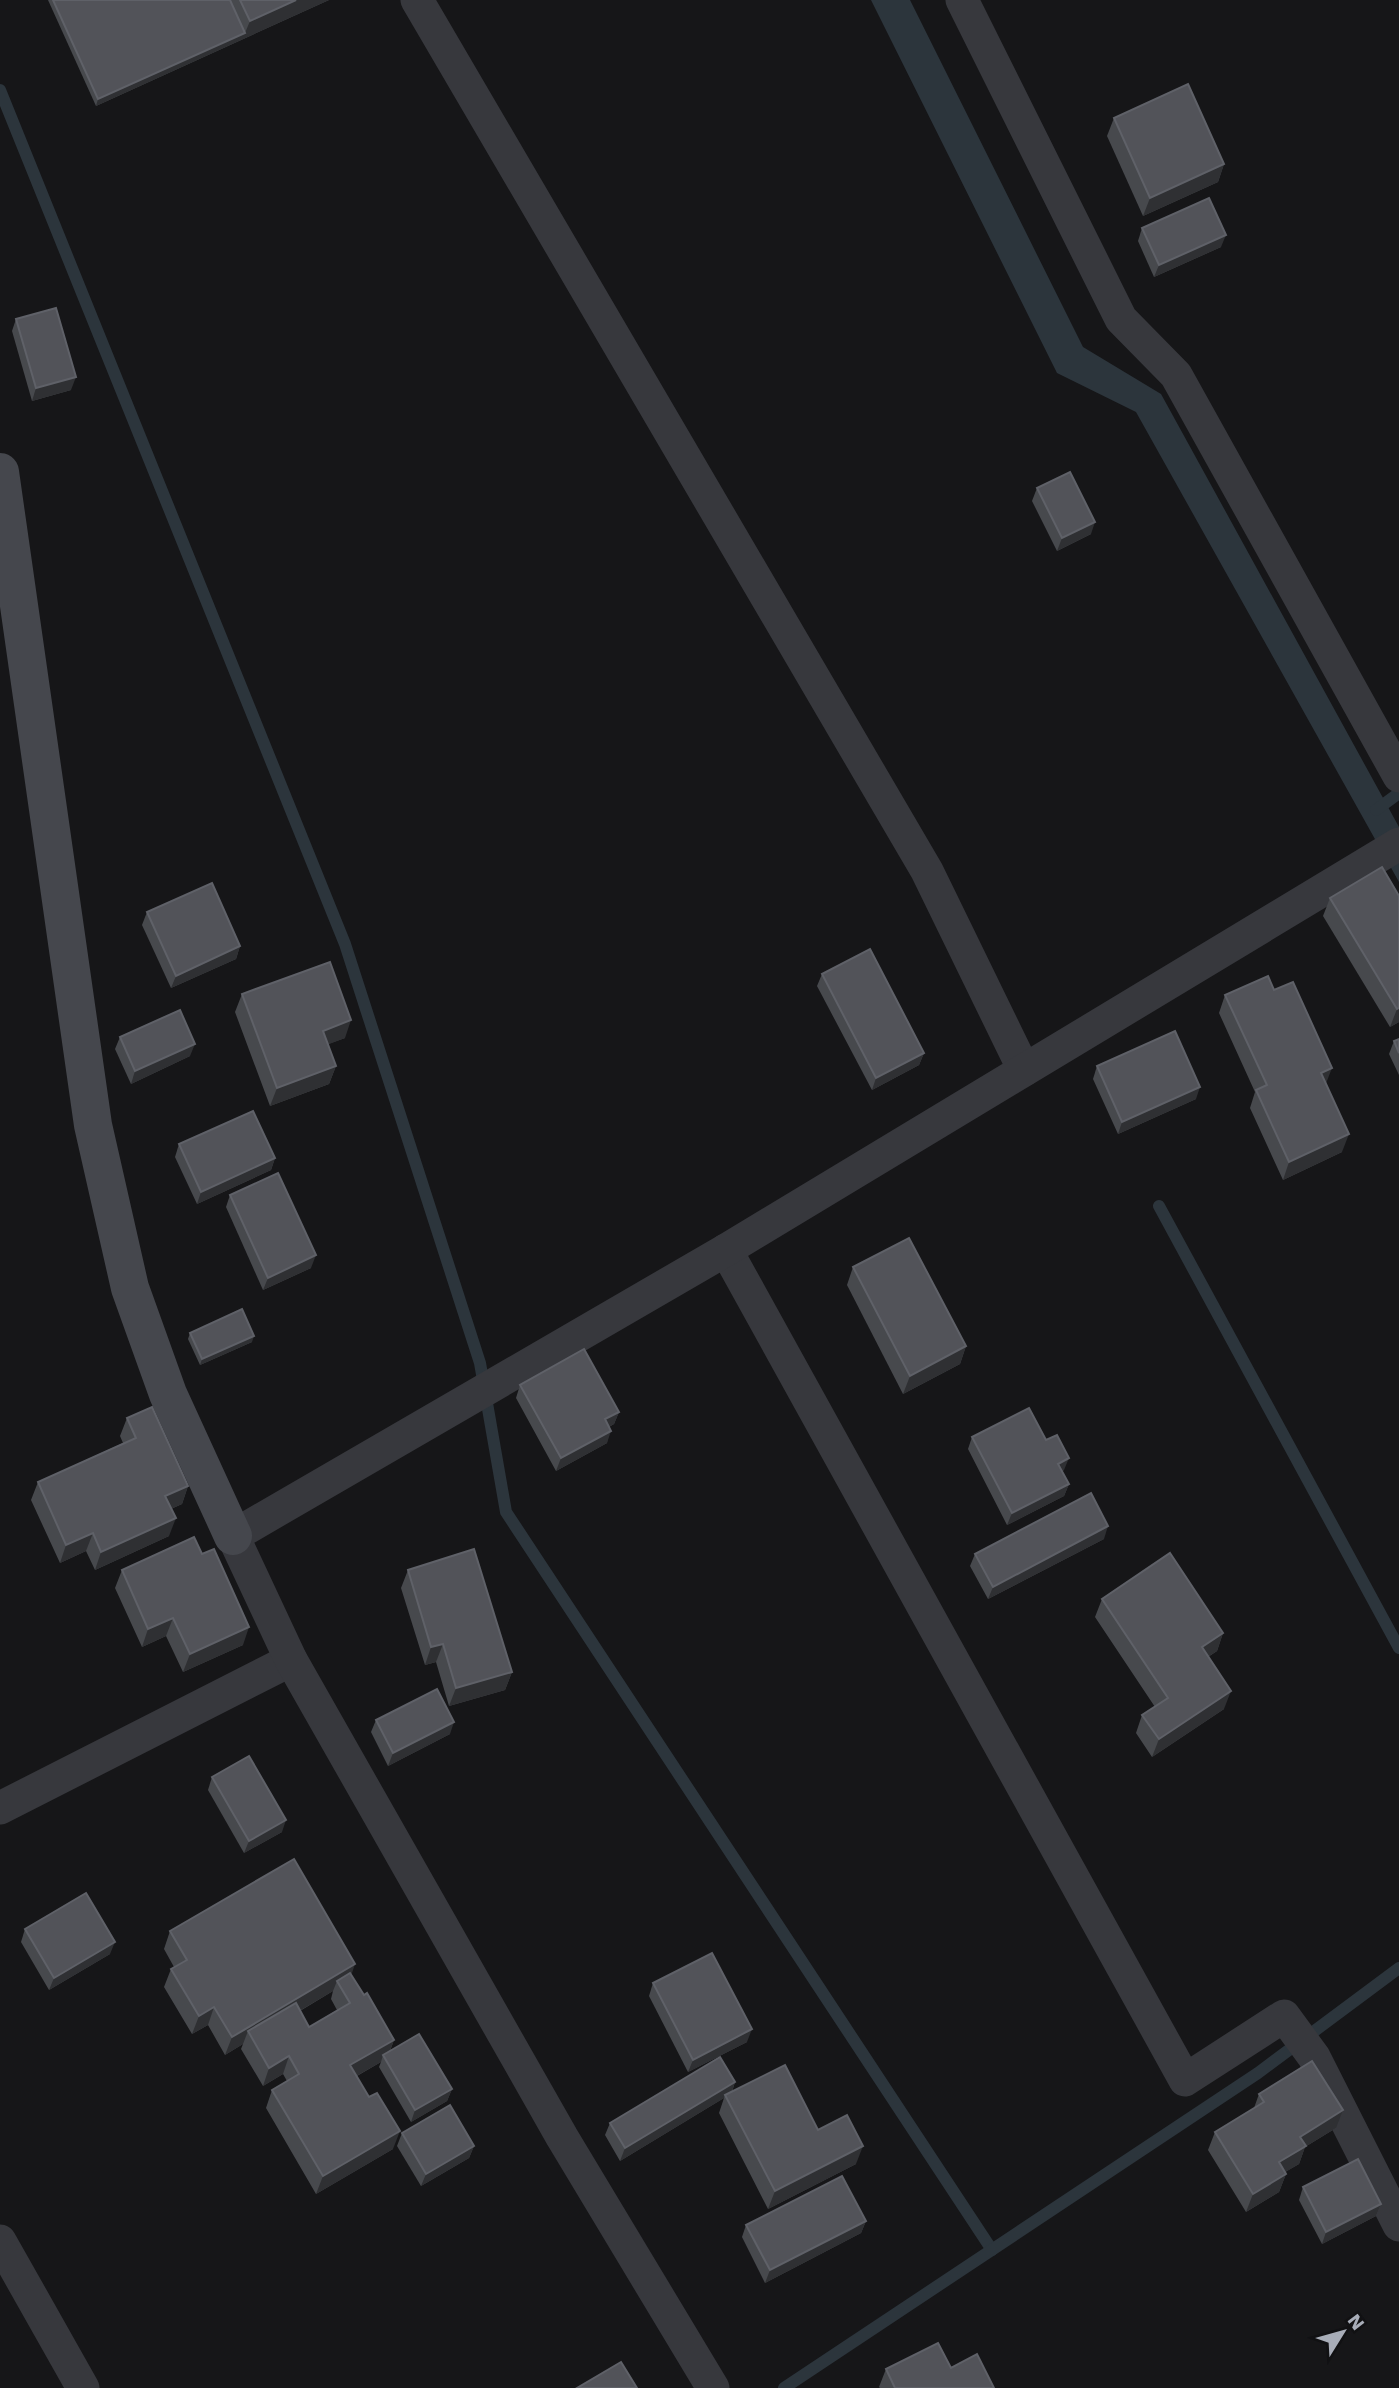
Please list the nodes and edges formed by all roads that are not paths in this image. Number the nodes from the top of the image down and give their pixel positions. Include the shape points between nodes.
1 (417, 0) edge
2 (961, 0) edge
3 (0, 471) edge
4 (1398, 775) edge
5 (1390, 850) edge
6 (1024, 1070) junction
7 (726, 1250) junction
8 (233, 1536) junction
9 (291, 1660) junction
10 (0, 1808) edge
11 (1399, 2225) edge
12 (0, 2241) edge
13 (83, 2388) edge
14 (713, 2388) edge

1 - 6 street via 927,871
2 - 4 street via 1121,319 1176,375
3 - 8 street via 96,1139 130,1288 168,1394
5 - 6 street
6 - 7 street
7 - 8 street
7 - 11 street via 1185,2080 1284,2016 1314,2057
8 - 9 street
9 - 10 street
9 - 14 street via 562,2137
12 - 13 street

